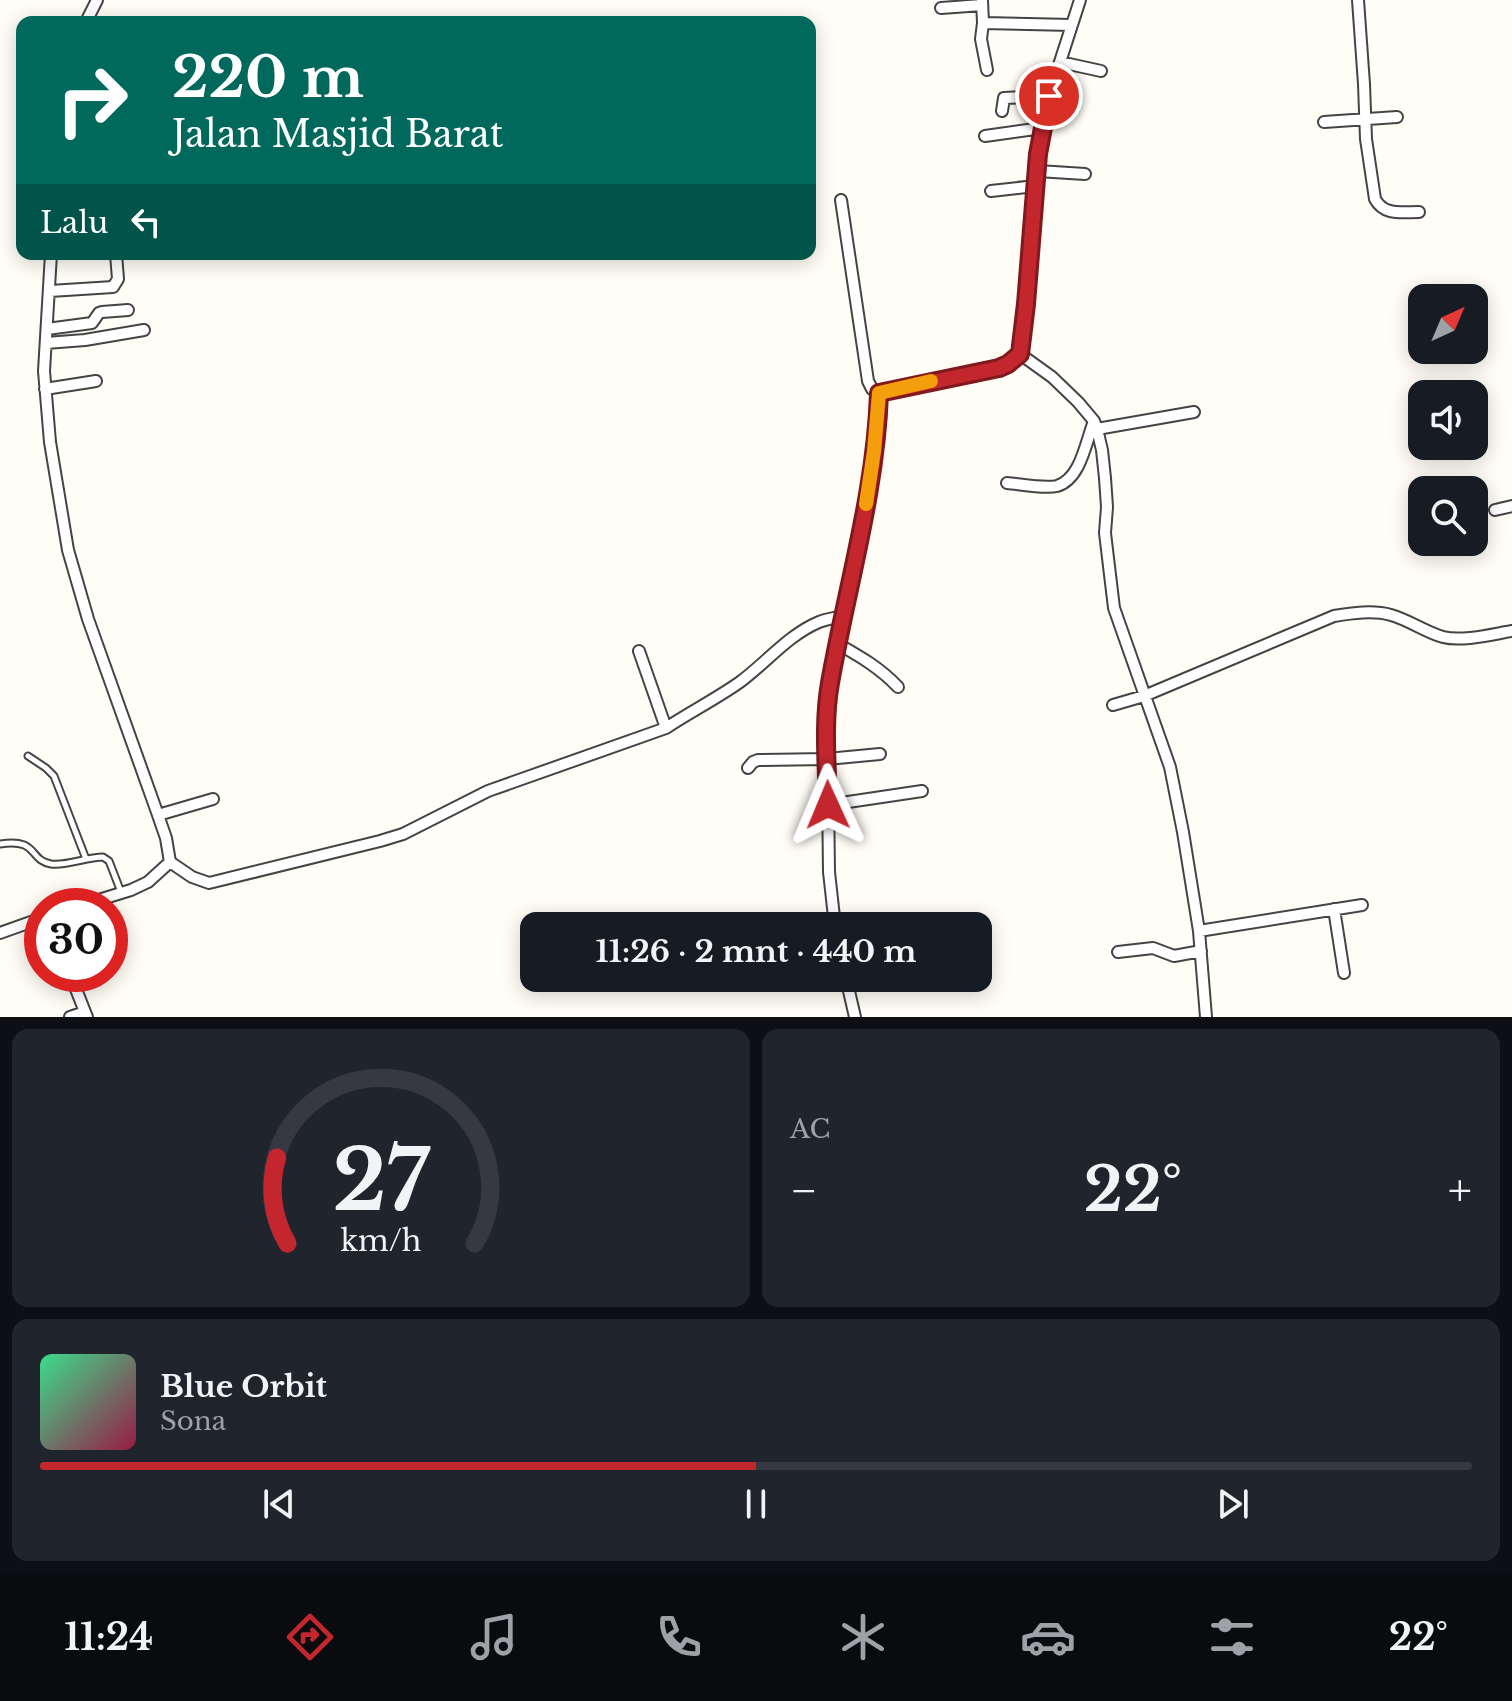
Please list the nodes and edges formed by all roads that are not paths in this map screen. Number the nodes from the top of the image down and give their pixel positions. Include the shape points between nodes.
1 (1080, 0) edge
2 (1358, 0) edge
3 (982, 2) edge
4 (941, 8) dead end
5 (983, 23) junction
6 (1072, 25) junction
7 (1060, 62) junction
8 (987, 70) dead end
9 (1101, 71) dead end
10 (1049, 96) junction
11 (1002, 111) dead end
12 (1397, 117) dead end
13 (1365, 119) junction
14 (1324, 122) dead end
15 (1042, 128) junction
16 (985, 136) dead end
17 (1038, 171) junction
18 (1085, 174) dead end
19 (1035, 186) junction
20 (991, 191) dead end
21 (841, 200) dead end
22 (1419, 212) dead end
23 (51, 260) edge
24 (116, 260) edge
25 (50, 291) junction
26 (128, 310) dead end
27 (47, 329) junction
28 (144, 330) dead end
29 (46, 343) junction
30 (1020, 354) junction
31 (96, 381) dead end
32 (45, 389) junction
33 (879, 393) junction
34 (1194, 412) dead end
35 (1095, 425) junction
36 (1007, 483) dead end
37 (1512, 506) edge
38 (1495, 510) dead end
39 (843, 616) junction
40 (1512, 631) edge
41 (838, 644) junction
42 (639, 651) dead end
43 (898, 687) dead end
44 (1144, 696) junction
45 (1113, 705) dead end
46 (666, 728) junction
47 (880, 754) dead end
48 (28, 756) dead end
49 (827, 759) junction
50 (748, 768) dead end
51 (922, 791) dead end
52 (213, 799) dead end
53 (828, 805) junction
54 (158, 815) junction
55 (0, 844) edge
56 (86, 859) junction
57 (167, 866) junction
58 (119, 888) edge
59 (128, 891) edge
60 (1362, 905) dead end
61 (1334, 909) junction
62 (833, 912) edge
63 (24, 924) edge
64 (1199, 931) junction
65 (0, 933) edge
66 (1201, 951) junction
67 (1118, 952) dead end
68 (1344, 973) dead end
69 (77, 992) edge
70 (849, 992) edge
71 (86, 1015) edge
72 (70, 1017) edge
73 (855, 1017) edge
74 (1206, 1017) edge

1 - 6 street
2 - 13 street
3 - 4 street
3 - 5 street
5 - 6 street
5 - 8 street
6 - 7 street
7 - 9 street
7 - 10 street
10 - 11 street via 1004,98
10 - 15 street
12 - 13 street
13 - 14 street
13 - 22 street via 1379,207
15 - 16 street
15 - 17 street
17 - 18 street
17 - 19 street
19 - 20 street
19 - 30 street
21 - 33 street via 868,381
23 - 25 street
24 - 25 street via 118,282 113,287
25 - 27 street
26 - 27 street via 99,313 92,323
27 - 29 street
28 - 29 street
29 - 32 street
30 - 33 street via 999,368
30 - 35 street via 1060,384
31 - 32 street
32 - 54 street via 68,550
33 - 39 street via 862,534
34 - 35 street
35 - 36 street via 1077,468 1065,482
35 - 44 street via 1105,478 1114,608
37 - 38 street
39 - 41 street
39 - 46 street via 807,628 739,683
40 - 44 street via 1450,638 1393,615 1334,616
41 - 43 street via 869,661
41 - 49 street via 830,685
42 - 46 street
44 - 45 street
44 - 64 street via 1170,767
46 - 57 street via 488,791 380,841 209,883
47 - 49 street
48 - 56 lane via 54,776
49 - 50 street via 758,760
49 - 53 street
51 - 53 street
52 - 54 street
53 - 62 street
54 - 57 street
55 - 56 lane via 22,843 50,864
56 - 58 lane via 109,861
57 - 59 street via 154,879
60 - 61 street
61 - 64 street
61 - 68 street
63 - 65 street
64 - 66 street
66 - 67 street via 1174,956 1153,948
66 - 74 street
69 - 71 street
70 - 73 street
71 - 72 street

